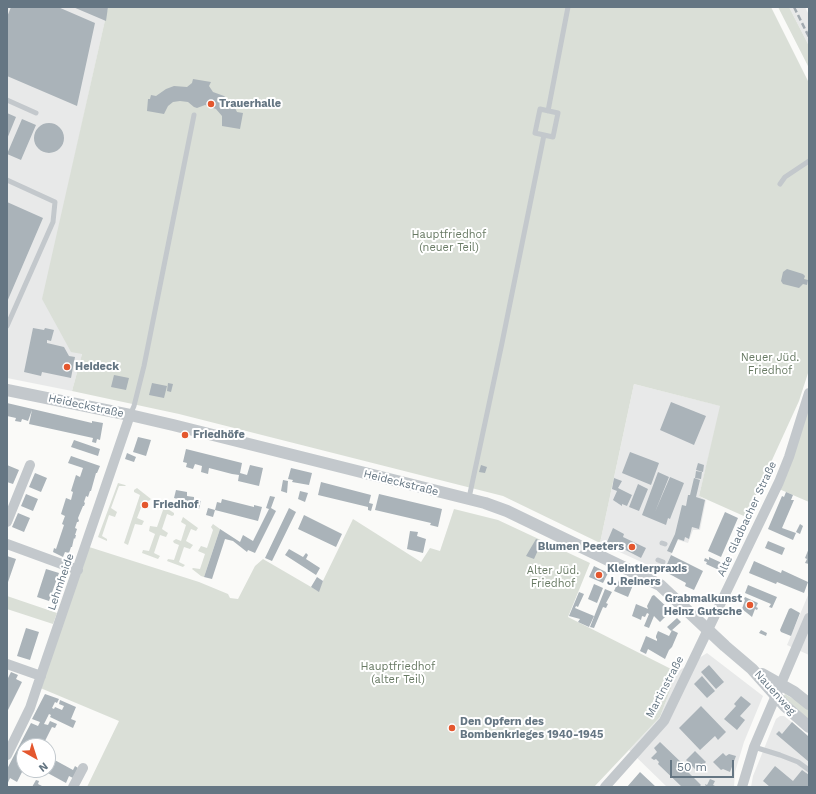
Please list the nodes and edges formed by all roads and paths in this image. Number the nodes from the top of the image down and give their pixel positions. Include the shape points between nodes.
1 (568, 7) edge
2 (7, 100) edge
3 (548, 111) junction
4 (36, 113) dead end
5 (194, 115) dead end
6 (544, 135) junction
7 (809, 160) edge
8 (7, 180) edge
9 (780, 184) dead end
10 (7, 326) edge
11 (7, 390) edge
12 (809, 393) edge
13 (130, 415) junction
14 (30, 465) dead end
15 (468, 499) junction
16 (7, 522) edge
17 (7, 544) edge
18 (658, 560) dead end
19 (663, 562) dead end
20 (78, 570) junction
21 (809, 618) edge
22 (708, 630) junction
23 (7, 664) edge
24 (752, 669) joint
25 (41, 676) junction
26 (779, 690) junction
27 (809, 704) edge
28 (809, 727) edge
29 (754, 747) junction
30 (7, 755) edge
31 (83, 768) dead end
32 (809, 770) edge
33 (73, 787) edge
34 (605, 787) edge
35 (742, 787) edge

1 - 3 lane
2 - 4 lane
3 - 6 lane via 540,109 534,133
3 - 6 lane via 558,113 553,137
5 - 13 lane via 144,366
6 - 15 lane
7 - 9 lane via 785,177
8 - 10 lane via 55,202 53,222
11 - 13 street, Heideckstraße
12 - 22 street, Alte Gladbacher Straße via 779,482
13 - 15 street, Heideckstraße
13 - 20 street, Lehmheide
14 - 16 street
15 - 22 street, Heideckstraße via 507,511 656,582
17 - 20 street
18 - 19 lane
20 - 25 street, Lehmheide
21 - 26 street
22 - 24 street, Heideckstraße
22 - 34 street, Martinstraße via 664,721
23 - 25 street
24 - 26 street, Nauenweg
25 - 30 street, Lehmheide via 30,708
26 - 27 street, Nauenweg via 794,692
26 - 28 street, Nauenweg via 793,714
26 - 29 street
29 - 32 lane via 798,762
29 - 35 street
31 - 33 street

